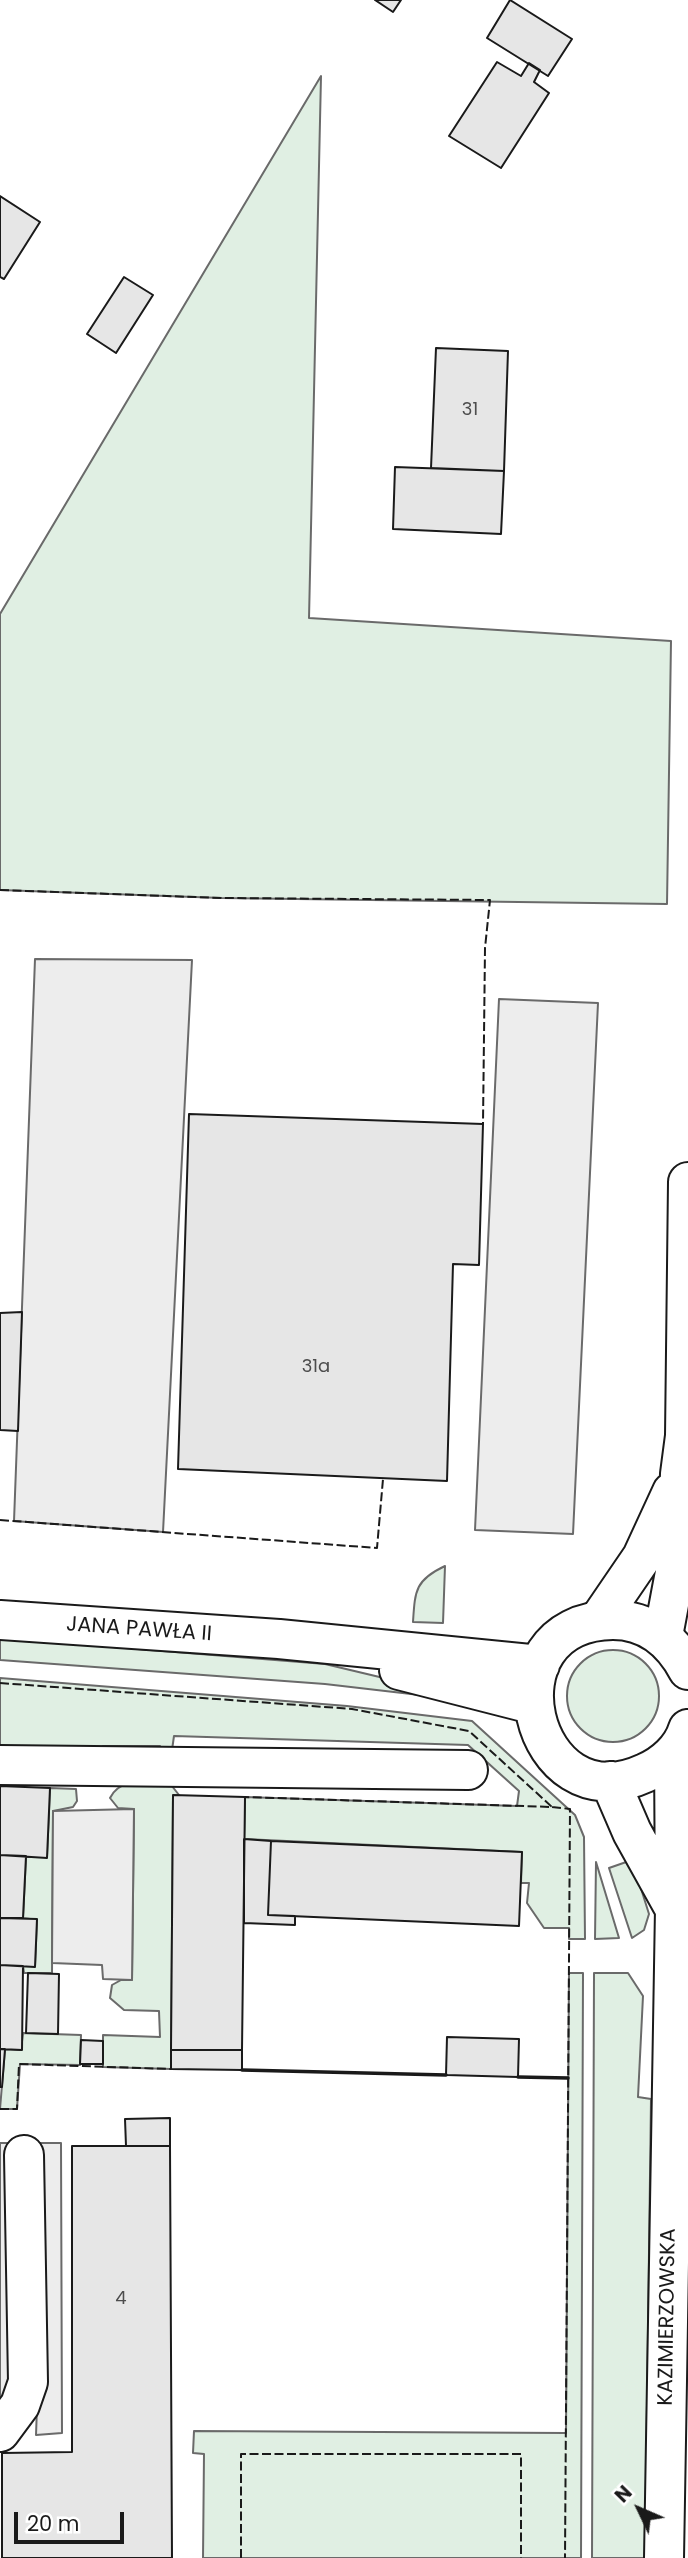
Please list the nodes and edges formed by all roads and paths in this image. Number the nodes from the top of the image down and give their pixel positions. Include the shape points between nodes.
1 (688, 1182) edge
2 (680, 1474) junction
3 (0, 1620) edge
4 (599, 1620) junction
5 (663, 1636) junction
6 (279, 1639) junction
7 (540, 1665) junction
8 (688, 1670) edge
9 (532, 1704) junction
10 (681, 1741) edge
11 (0, 1765) edge
12 (468, 1770) dead end
13 (610, 1781) junction
14 (675, 1908) junction
15 (24, 2155) dead end
16 (678, 2299) edge
17 (0, 2432) edge
18 (664, 2558) edge

1 - 2 main road via 685,1436
2 - 4 main road via 642,1558
2 - 5 main road via 676,1567
3 - 6 main road, JANA PAWŁA II
4 - 5 main road via 645,1625
4 - 7 main road via 575,1629 555,1644
5 - 8 main road
6 - 7 main road, JANA PAWŁA II
6 - 9 main road, JANA PAWŁA II
7 - 9 main road
9 - 13 main road via 535,1724 556,1758 572,1770
10 - 13 main road via 656,1769
10 - 14 main road, KAZIMIERZOWSKA
11 - 12 main road
13 - 14 main road via 632,1832
14 - 16 main road, KAZIMIERZOWSKA
15 - 17 main road via 28,2382 20,2405
16 - 18 main road, KAZIMIERZOWSKA

